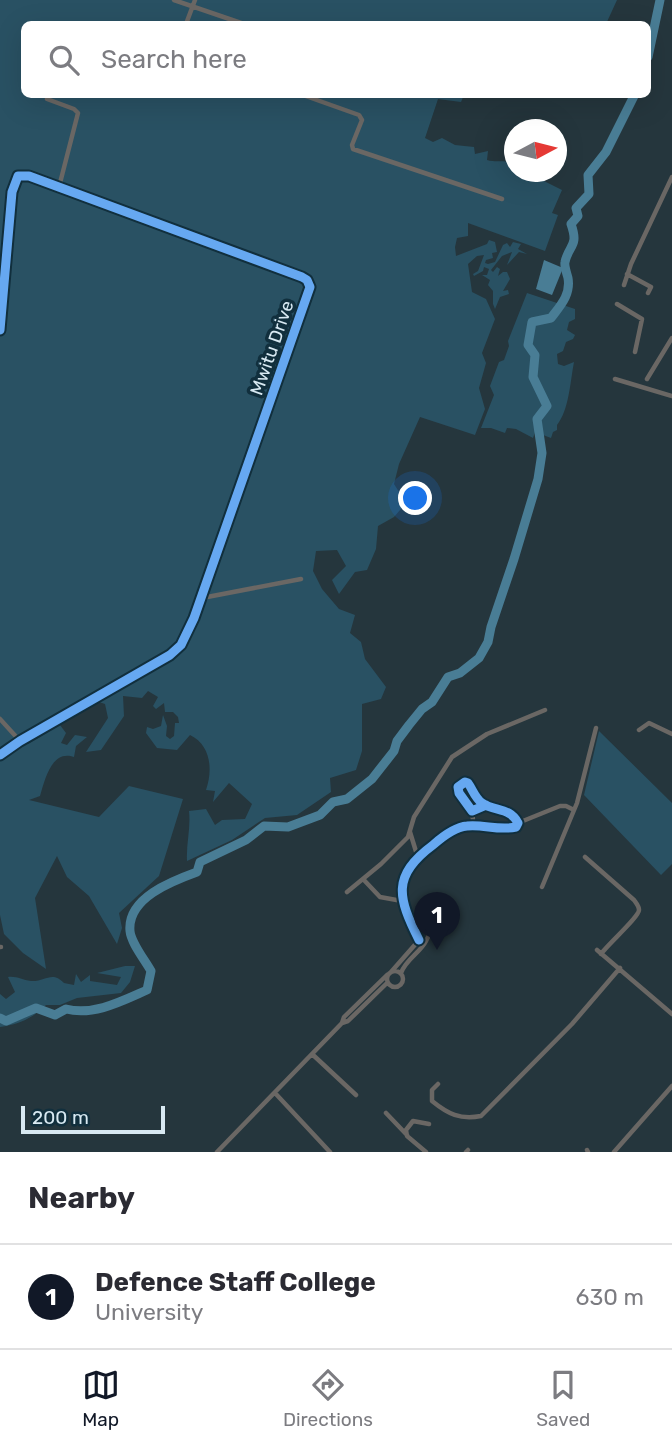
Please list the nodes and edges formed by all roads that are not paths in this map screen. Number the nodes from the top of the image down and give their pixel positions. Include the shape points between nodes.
1 (174, 0) edge
2 (195, 0) edge
3 (192, 8) junction
4 (187, 21) edge
5 (234, 21) edge
6 (311, 98) edge
7 (47, 99) dead end
8 (672, 177) edge
9 (59, 187) junction
10 (502, 199) dead end
11 (663, 199) junction
12 (672, 203) edge
13 (627, 274) junction
14 (624, 285) dead end
15 (648, 293) dead end
16 (617, 304) dead end
17 (0, 330) edge
18 (672, 338) edge
19 (635, 352) dead end
20 (615, 379) dead end
21 (647, 379) dead end
22 (672, 396) edge
23 (301, 579) dead end
24 (201, 598) junction
25 (545, 710) dead end
26 (0, 719) edge
27 (596, 728) dead end
28 (639, 730) dead end
29 (672, 734) edge
30 (20, 741) junction
31 (0, 755) edge
32 (474, 795) junction
33 (465, 800) junction
34 (486, 805) junction
35 (574, 810) junction
36 (472, 811) junction
37 (518, 823) junction
38 (469, 826) junction
39 (410, 832) junction
40 (584, 857) dead end
41 (418, 858) junction
42 (363, 879) junction
43 (541, 887) dead end
44 (347, 892) dead end
45 (402, 901) junction
46 (448, 932) dead end
47 (427, 935) junction
48 (419, 940) junction
49 (620, 968) junction
50 (389, 973) junction
51 (401, 973) junction
52 (387, 983) junction
53 (672, 1014) edge
54 (342, 1023) junction
55 (312, 1054) junction
56 (438, 1084) dead end
57 (672, 1086) edge
58 (275, 1093) junction
59 (356, 1095) dead end
60 (386, 1113) dead end
61 (429, 1124) dead end
62 (407, 1136) junction
63 (217, 1152) edge
64 (330, 1152) edge
65 (426, 1152) edge
66 (614, 1152) edge

1 - 3 street
2 - 3 street
3 - 4 street
3 - 5 street
6 - 10 street via 359,115 362,120 354,149
7 - 9 street via 78,113
8 - 11 street
9 - 17 street, Mwitu Drive via 22,175 14,184
9 - 24 street, Mwitu Drive via 309,283
11 - 12 street
11 - 13 street
13 - 14 street
13 - 15 street via 649,283
16 - 19 street via 642,320
18 - 21 street
20 - 22 street
23 - 24 street
24 - 30 street, Mwitu Drive via 185,639 170,655
25 - 39 street via 487,734 452,757 414,817
26 - 30 street
27 - 35 street
28 - 29 street via 649,723
30 - 31 street, Mwitu Drive
32 - 33 street
32 - 33 street via 465,782 458,787
32 - 34 street
33 - 36 street
34 - 36 street
34 - 37 street via 512,813
35 - 37 street via 560,806
35 - 43 street
36 - 38 street
37 - 38 street via 508,829
38 - 41 street via 445,836
39 - 41 street
39 - 42 street
40 - 49 street via 639,907 635,918 599,952
41 - 45 street via 406,873
42 - 44 street
42 - 45 street via 380,897
45 - 48 street
46 - 47 street via 443,920 438,920
47 - 48 street
47 - 51 street
48 - 50 street
49 - 53 street
49 - 56 street via 481,1116 457,1117 432,1101 432,1090
50 - 51 street
50 - 52 street
50 - 54 street
51 - 52 street via 400,986 393,988
52 - 54 street
54 - 55 street
55 - 58 street
55 - 59 street
57 - 66 street
58 - 63 street
58 - 64 street
60 - 62 street
61 - 62 street via 413,1121
62 - 65 street

